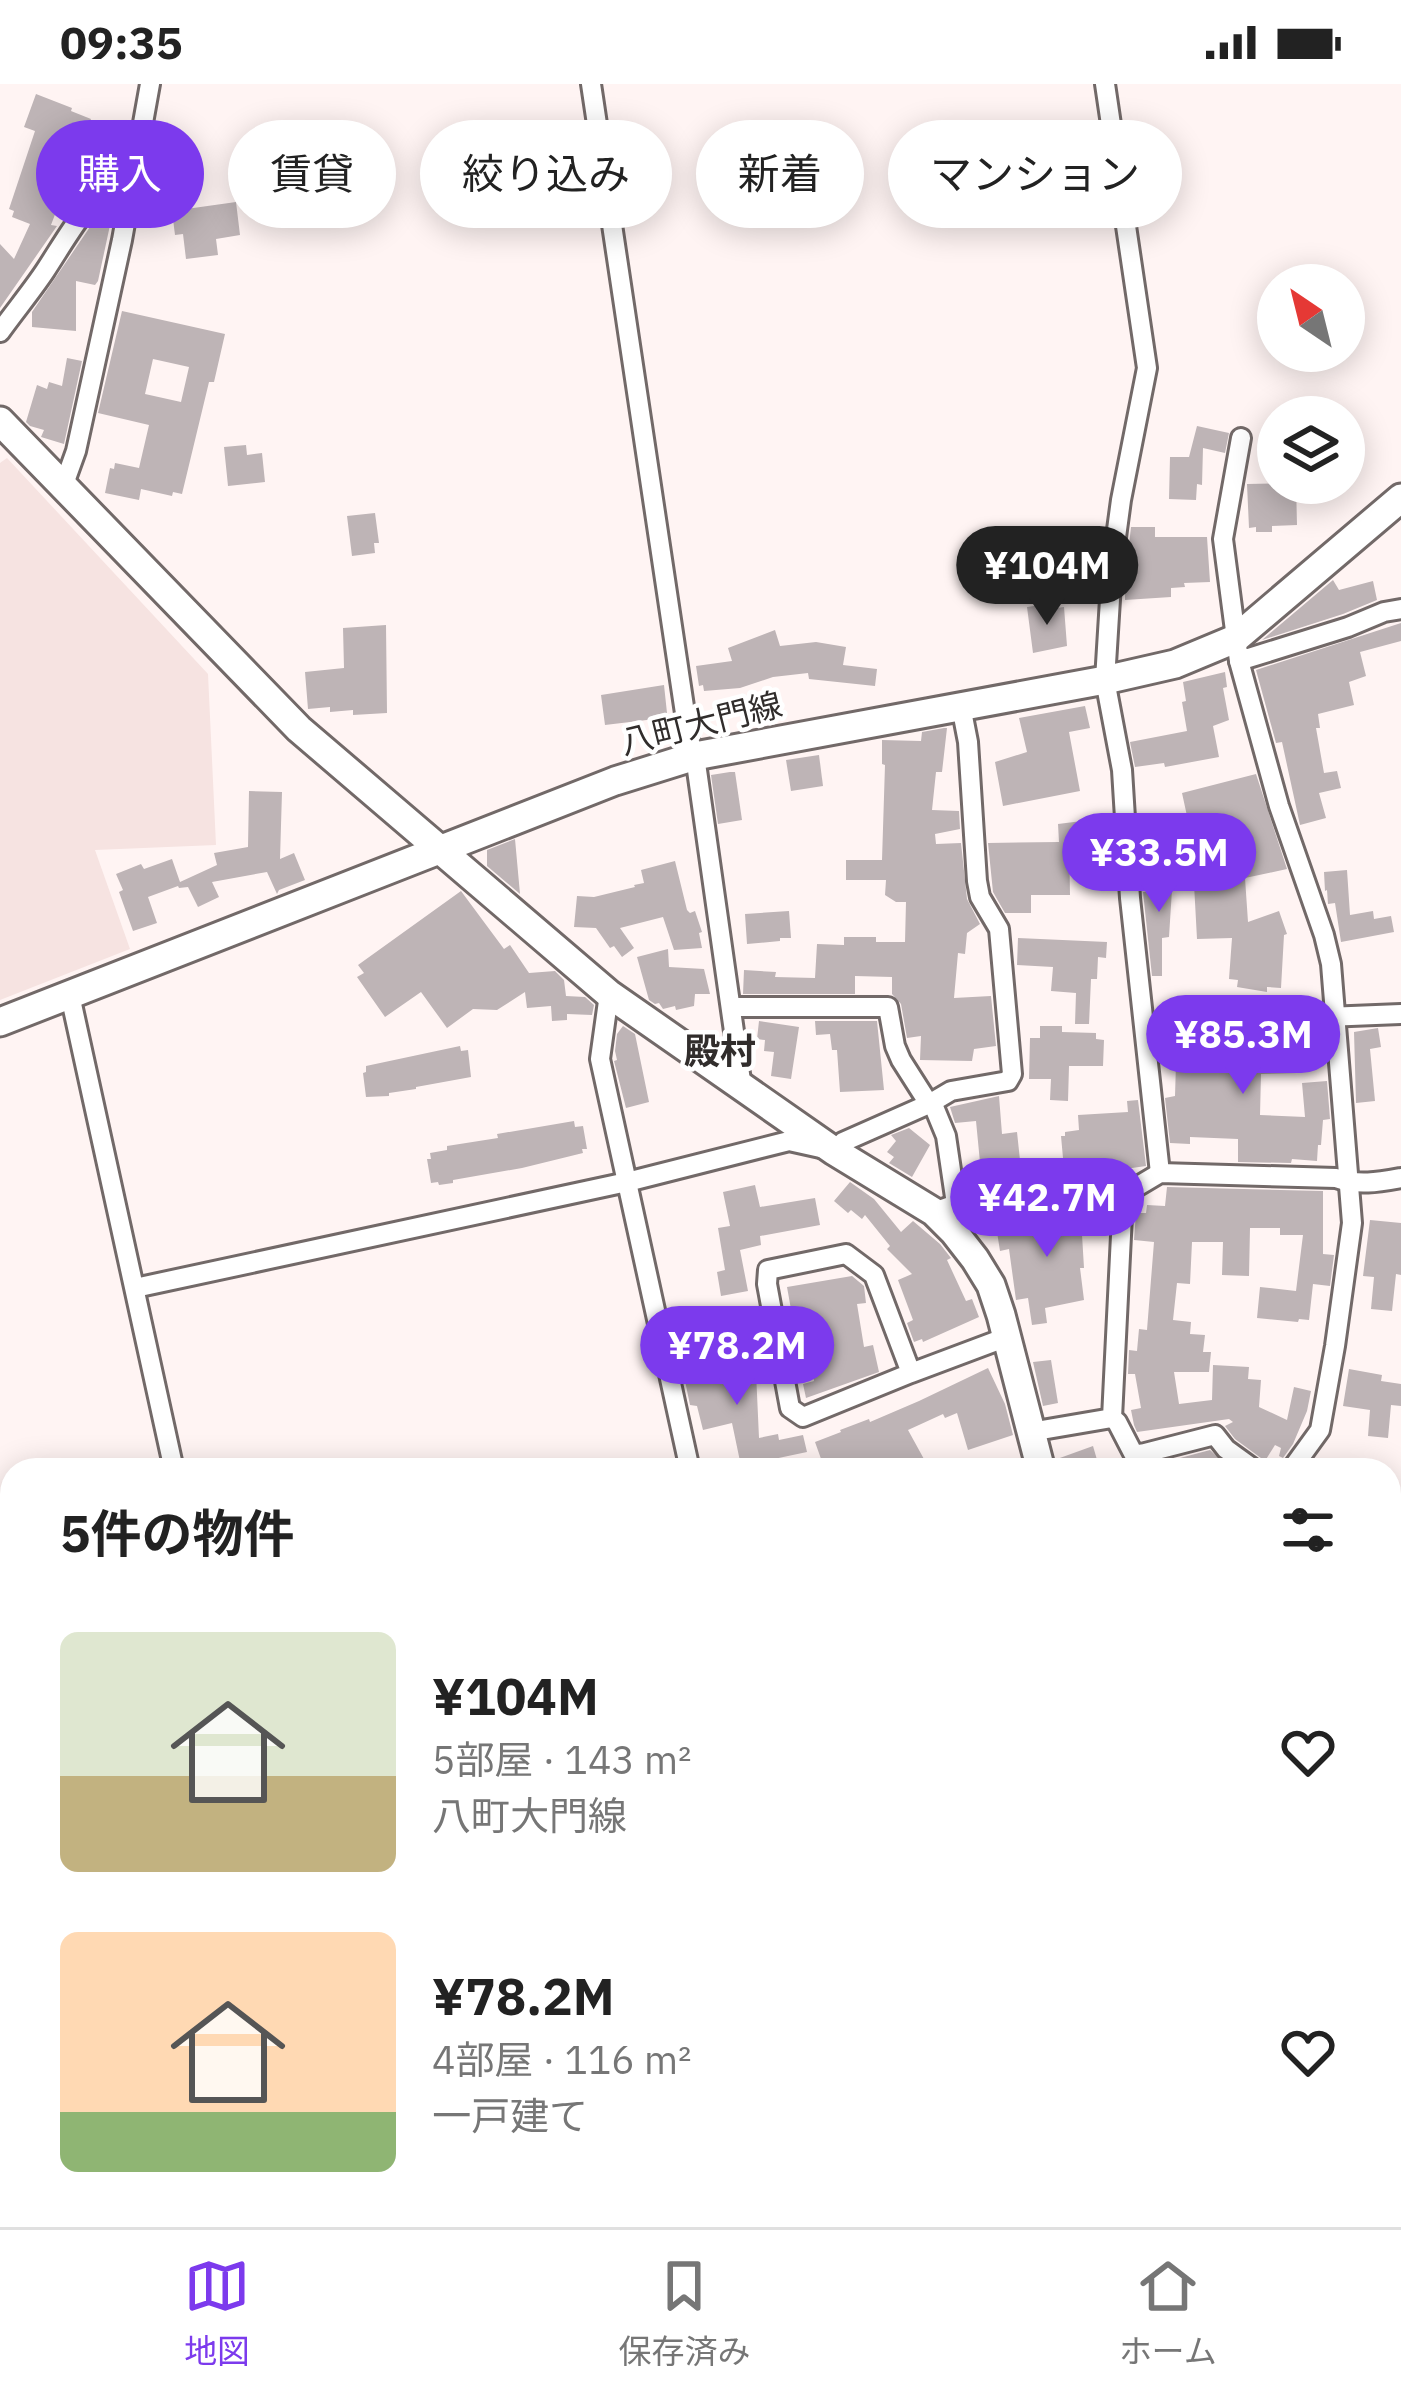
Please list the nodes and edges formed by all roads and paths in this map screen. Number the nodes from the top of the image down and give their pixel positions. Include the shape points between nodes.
1 (151, 84) edge
2 (591, 84) edge
3 (1105, 84) edge
4 (144, 120) edge
5 (71, 228) edge
6 (123, 228) edge
7 (0, 332) edge
8 (0, 421) edge
9 (1241, 438) dead end
10 (10, 448) edge
11 (63, 487) junction
12 (1401, 498) edge
13 (1401, 609) edge
14 (1237, 650) junction
15 (1105, 680) junction
16 (961, 706) junction
17 (695, 755) junction
18 (441, 850) junction
19 (609, 994) junction
20 (70, 995) junction
21 (730, 1007) junction
22 (1401, 1014) edge
23 (1335, 1018) junction
24 (0, 1022) edge
25 (1146, 1024) junction
26 (742, 1088) junction
27 (931, 1103) junction
28 (834, 1151) junction
29 (1160, 1173) junction
30 (1401, 1178) edge
31 (627, 1182) junction
32 (1348, 1182) junction
33 (1123, 1195) junction
34 (945, 1208) junction
35 (135, 1288) junction
36 (1007, 1337) junction
37 (911, 1373) junction
38 (1112, 1418) junction
39 (1030, 1432) junction
40 (171, 1458) edge
41 (687, 1458) edge
42 (1038, 1458) edge
43 (1238, 1458) edge
44 (1300, 1458) edge

1 - 4 street
2 - 17 street
3 - 15 street via 1147,368 1118,522
5 - 7 street
6 - 11 street
8 - 10 street
9 - 14 street via 1223,539
10 - 11 street
11 - 18 street via 298,729
12 - 14 street, 八町大門線
13 - 14 street via 1330,633
14 - 15 street, 八町大門線
14 - 23 street via 1324,935
15 - 16 street, 八町大門線
15 - 25 street via 1122,770
16 - 17 street, 八町大門線
16 - 27 street via 977,881 999,929 1012,1074 1008,1082 952,1090
17 - 18 street, 八町大門線
17 - 21 street
18 - 19 street
18 - 20 street, 八町大門線
19 - 26 street
19 - 31 street via 600,1059
20 - 24 street, 八町大門線
20 - 35 street
21 - 26 street
21 - 27 street via 888,1007 901,1060
22 - 23 street
23 - 25 street
23 - 32 street
25 - 29 street
26 - 28 street
27 - 28 street
27 - 34 street via 946,1136
28 - 31 street via 789,1141
28 - 34 street
29 - 32 street
29 - 33 street
30 - 32 street
31 - 35 street
31 - 41 street
32 - 44 street via 1352,1223 1335,1346 1320,1430
33 - 34 street
33 - 38 street
34 - 36 street via 991,1285
35 - 40 street
36 - 37 street
36 - 39 street
37 - 37 street via 803,1417 790,1408 768,1270 846,1254 874,1275
38 - 39 street
38 - 43 street via 1133,1453 1215,1436
39 - 42 street

